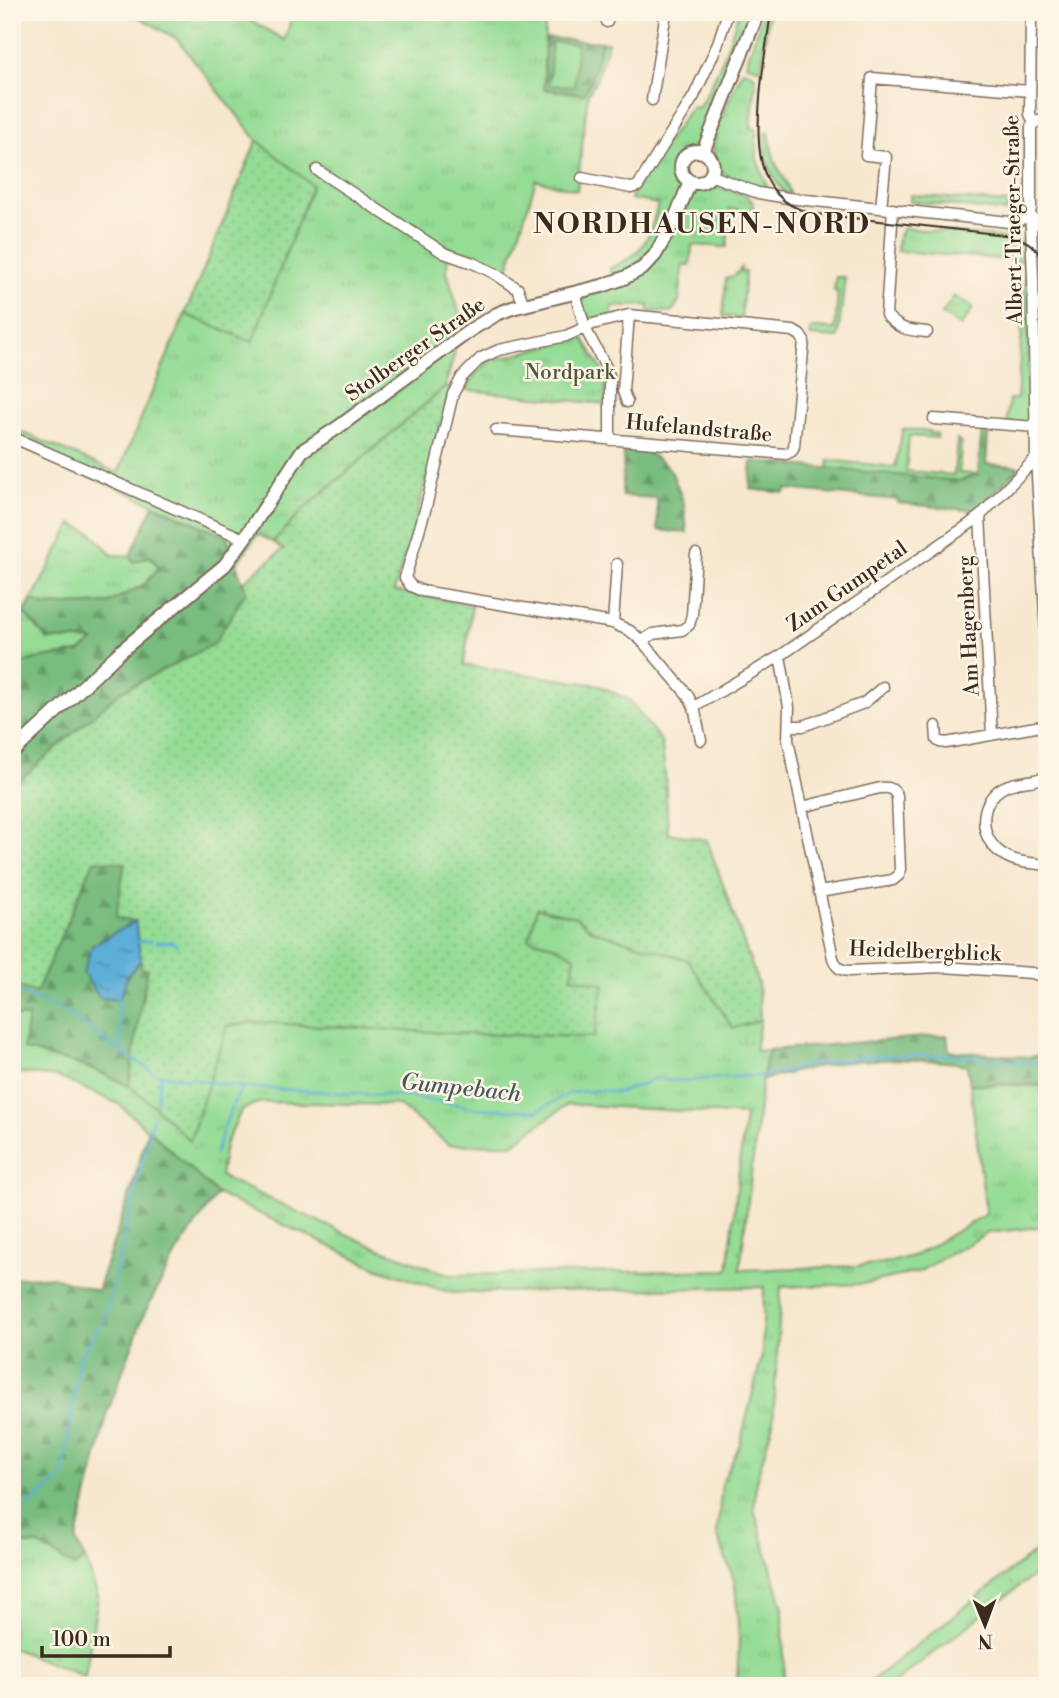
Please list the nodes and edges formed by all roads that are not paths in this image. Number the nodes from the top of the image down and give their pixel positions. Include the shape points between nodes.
1 (666, 12) edge
2 (728, 12) edge
3 (758, 12) edge
4 (1031, 12) edge
5 (1030, 91) junction
6 (652, 100) dead end
7 (1047, 120) edge
8 (1034, 123) junction
9 (703, 152) junction
10 (317, 170) dead end
11 (710, 175) junction
12 (582, 178) dead end
13 (690, 182) junction
14 (881, 208) junction
15 (893, 209) junction
16 (1028, 214) junction
17 (1047, 227) edge
18 (575, 292) junction
19 (524, 305) junction
20 (629, 315) junction
21 (585, 328) junction
22 (927, 332) dead end
23 (627, 402) dead end
24 (934, 419) dead end
25 (1036, 427) junction
26 (496, 430) dead end
27 (12, 438) edge
28 (610, 440) junction
29 (1036, 458) junction
30 (980, 516) junction
31 (1043, 516) edge
32 (244, 539) junction
33 (696, 554) dead end
34 (617, 564) dead end
35 (1046, 606) edge
36 (613, 623) junction
37 (642, 641) junction
38 (1047, 649) edge
39 (780, 656) junction
40 (883, 687) dead end
41 (694, 707) junction
42 (1047, 725) edge
43 (789, 726) junction
44 (936, 726) dead end
45 (992, 735) junction
46 (701, 740) dead end
47 (12, 753) edge
48 (1047, 776) edge
49 (802, 807) junction
50 (1047, 865) edge
51 (820, 892) junction
52 (1047, 978) edge

1 - 6 street
2 - 12 street via 694,96 638,186
3 - 9 main road
4 - 5 street, Albert-Traeger-Straße
5 - 8 street, Albert-Traeger-Straße
5 - 14 street via 872,78 866,155 886,157
7 - 8 street
8 - 16 street, Albert-Traeger-Straße
9 - 11 main road via 711,159
9 - 13 main road via 692,151 683,158 682,174
10 - 19 street via 444,253 494,273 518,289
11 - 13 main road via 699,183
11 - 14 street via 764,194
13 - 18 main road, Stolberger Straße via 673,223 643,268
14 - 15 street
15 - 16 street via 1009,222
15 - 22 street via 886,315 905,330
16 - 17 street
16 - 25 street, Albert-Traeger-Straße
18 - 19 main road, Stolberger Straße
18 - 21 street, Hufelandstraße
19 - 32 main road, Stolberger Straße via 471,329 302,451
20 - 21 street
20 - 23 street, Hufelandstraße via 623,391
20 - 28 street, Hufelandstraße via 800,335 804,341 794,446 786,454
21 - 28 street, Hufelandstraße via 610,380
21 - 36 street via 490,353 462,377 453,394 405,578 422,590
24 - 25 street
25 - 29 street, Albert-Traeger-Straße
26 - 28 street, Hufelandstraße
27 - 32 street
29 - 30 street, Zum Gumpetal
29 - 31 street
30 - 39 street, Zum Gumpetal
30 - 45 street, Am Hagenberg
31 - 35 street
32 - 47 main road, Stolberger Straße via 225,565 121,651
33 - 37 street via 689,625
34 - 36 street
35 - 38 street
36 - 37 street
37 - 41 street
39 - 41 street, Zum Gumpetal
39 - 43 street, Heidelbergblick
40 - 43 street via 864,703 803,726
41 - 46 street
42 - 45 street
43 - 49 street, Heidelbergblick
44 - 45 street via 940,742
48 - 50 street via 1005,786 988,804 984,823 987,838 1004,856
49 - 51 street, Heidelbergblick
49 - 51 street via 880,788 889,787 897,796 899,875 893,880
51 - 52 street, Heidelbergblick via 833,958 841,970 943,967

